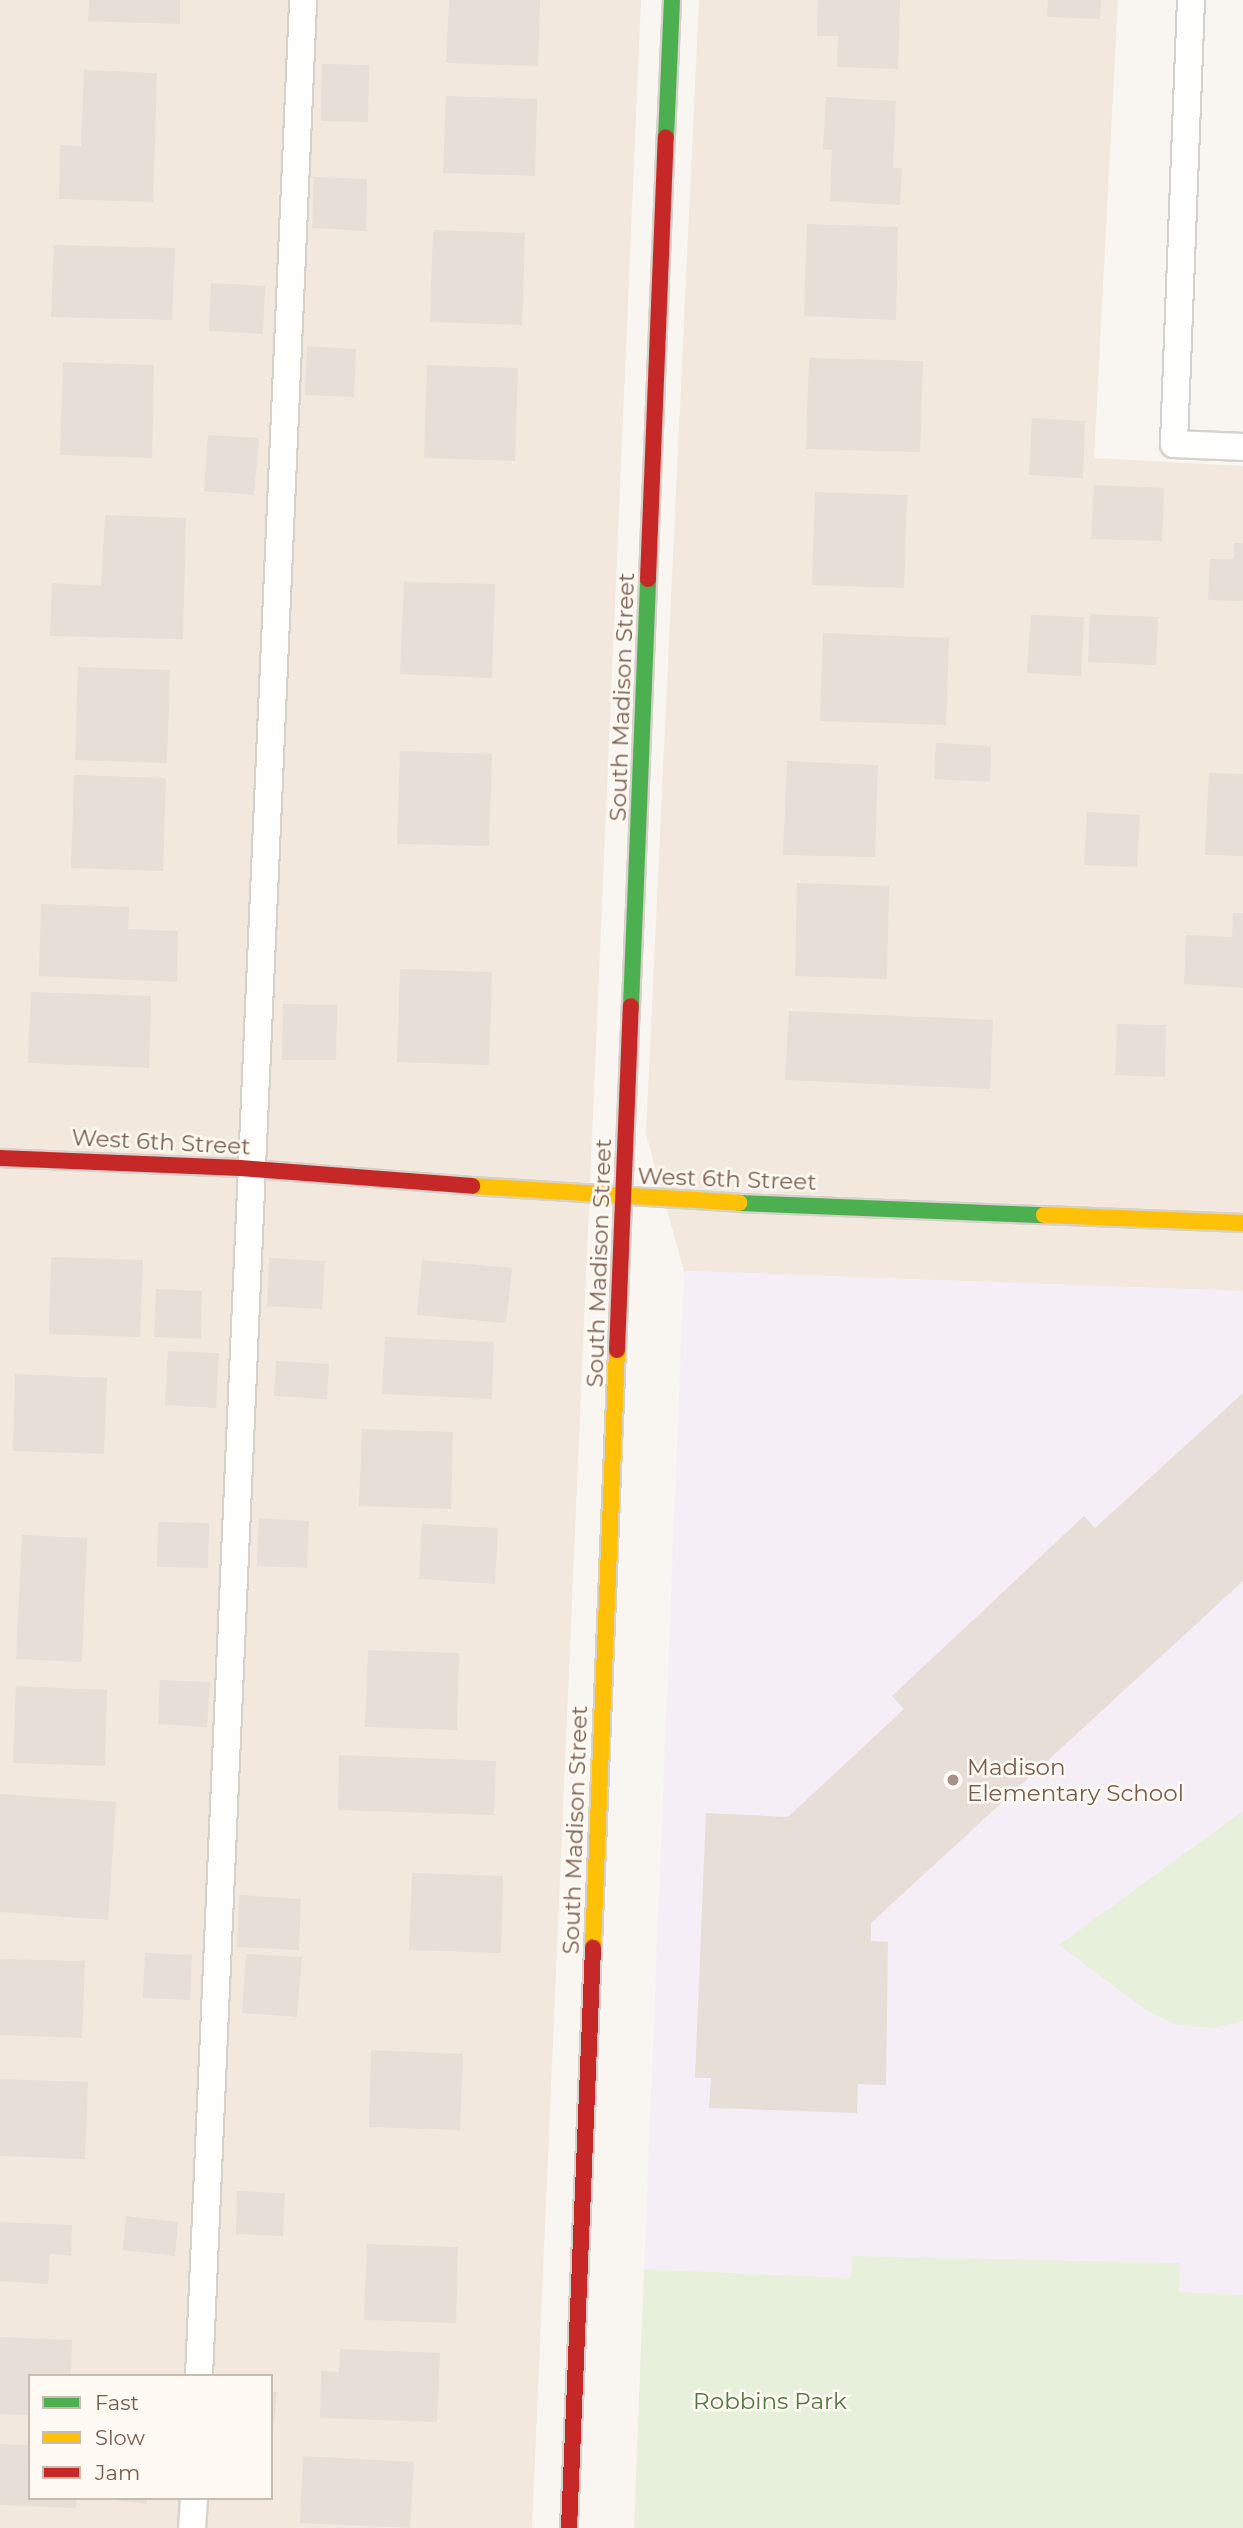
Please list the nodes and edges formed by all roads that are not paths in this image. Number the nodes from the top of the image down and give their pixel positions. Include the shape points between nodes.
1 (303, 0) edge
2 (672, 0) edge
3 (1191, 0) edge
4 (1243, 447) edge
5 (0, 1158) edge
6 (252, 1169) junction
7 (624, 1198) junction
8 (1243, 1223) edge
9 (199, 2374) edge
10 (194, 2500) edge
11 (192, 2528) edge
12 (569, 2528) edge

1 - 6 lane
2 - 7 street, South Madison Street
3 - 4 lane via 1174,444
5 - 6 street, West 6th Street
6 - 7 street, West 6th Street
6 - 9 lane
7 - 8 street, West 6th Street
7 - 12 street, South Madison Street
10 - 11 lane

